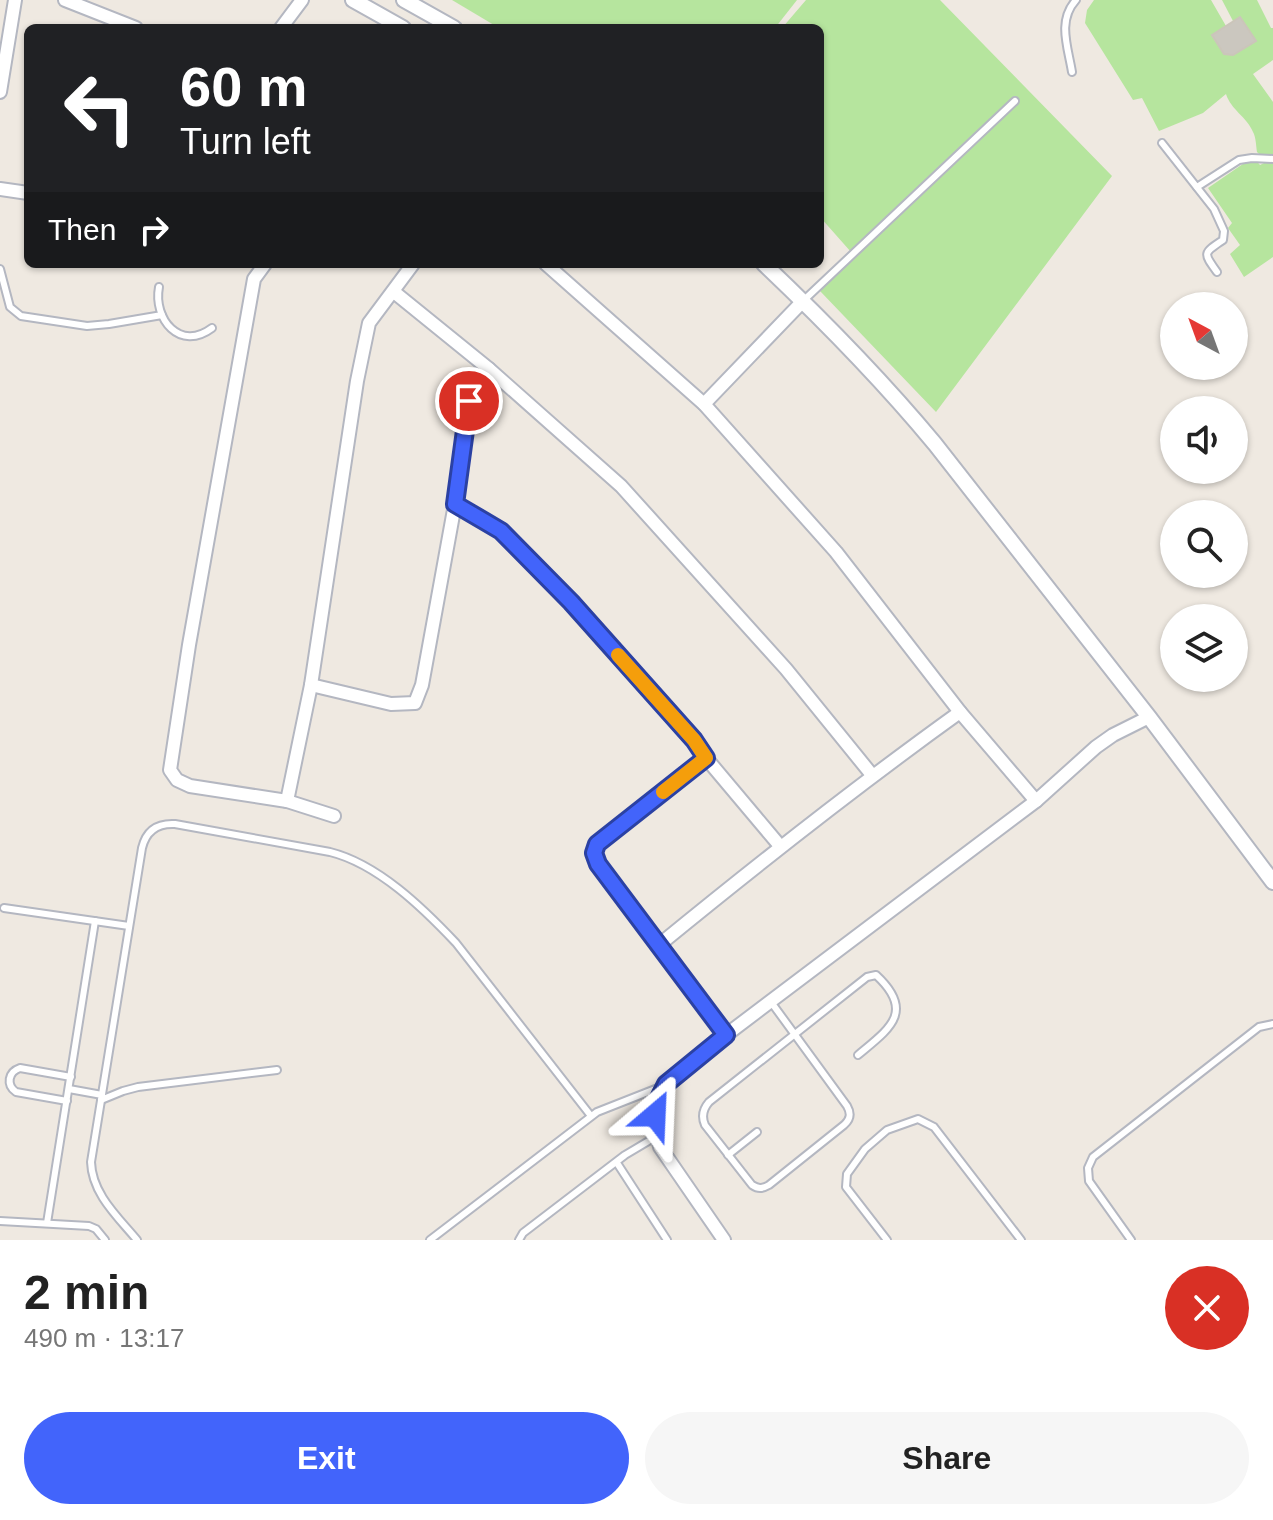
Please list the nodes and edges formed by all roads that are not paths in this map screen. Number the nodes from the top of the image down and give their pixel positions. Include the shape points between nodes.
1 (15, 0) edge
2 (65, 0) edge
3 (302, 0) edge
4 (353, 0) edge
5 (404, 0) edge
6 (1076, 0) edge
7 (122, 24) edge
8 (284, 24) edge
9 (396, 24) edge
10 (447, 24) edge
11 (1072, 72) dead end
12 (0, 92) edge
13 (1015, 101) dead end
14 (1162, 143) dead end
15 (1273, 159) edge
16 (1197, 187) junction
17 (0, 189) edge
18 (24, 192) edge
19 (262, 268) edge
20 (410, 268) edge
21 (551, 268) edge
22 (768, 268) edge
23 (0, 269) edge
24 (1217, 272) dead end
25 (159, 287) dead end
26 (394, 292) junction
27 (803, 301) junction
28 (162, 315) junction
29 (212, 328) dead end
30 (489, 369) junction
31 (704, 404) junction
32 (455, 504) junction
33 (311, 685) junction
34 (960, 712) junction
35 (1149, 717) junction
36 (706, 758) junction
37 (872, 775) junction
38 (287, 801) junction
39 (1036, 801) junction
40 (334, 816) dead end
41 (780, 846) junction
42 (1273, 882) edge
43 (4, 908) dead end
44 (95, 921) junction
45 (129, 926) junction
46 (659, 945) junction
47 (771, 1002) junction
48 (1273, 1024) edge
49 (726, 1035) junction
50 (796, 1035) junction
51 (858, 1055) dead end
52 (277, 1070) dead end
53 (71, 1077) junction
54 (666, 1084) junction
55 (69, 1089) junction
56 (101, 1098) junction
57 (67, 1101) junction
58 (591, 1116) junction
59 (757, 1132) dead end
60 (657, 1136) junction
61 (728, 1155) junction
62 (617, 1163) junction
63 (0, 1221) edge
64 (47, 1223) junction
65 (105, 1240) edge
66 (137, 1240) edge
67 (430, 1240) edge
68 (519, 1240) edge
69 (667, 1240) edge
70 (724, 1240) edge
71 (887, 1240) edge
72 (1021, 1240) edge
73 (1131, 1240) edge

1 - 12 street
2 - 7 street
3 - 8 street
4 - 9 street
5 - 10 street
6 - 11 lane via 1064,22
13 - 27 lane
14 - 16 lane
15 - 16 lane via 1239,160
16 - 24 lane via 1225,234 1206,254
17 - 18 street
19 - 38 street via 254,279 170,770 190,786
20 - 26 street
21 - 31 street
22 - 27 street
23 - 28 lane via 10,307 21,316 87,326
25 - 28 lane
26 - 30 street
26 - 33 street via 369,323
27 - 31 street
27 - 35 street via 935,444
28 - 29 lane via 181,335 194,337
30 - 32 street via 469,401
30 - 37 street via 621,486 786,669
31 - 34 street via 836,552
32 - 33 street via 415,703 391,704
32 - 36 street via 501,531 571,602
33 - 38 street
34 - 37 street
34 - 39 street
35 - 39 street via 1096,747
35 - 42 street
36 - 41 street
36 - 46 street via 597,844 594,853
37 - 41 street
38 - 40 street
39 - 47 street
41 - 46 street
43 - 44 lane
44 - 45 lane
44 - 53 lane
45 - 56 lane
45 - 58 lane via 143,842 162,825 352,858 381,875 446,932
46 - 49 street
47 - 49 street
47 - 50 lane
48 - 73 lane via 1259,1027 1093,1157 1089,1181
49 - 54 street
50 - 51 lane via 876,975 894,998 893,1022
50 - 61 lane via 704,1110 705,1125
50 - 61 lane via 849,1109 848,1122 765,1188 752,1185
52 - 56 lane via 138,1087
53 - 55 lane
53 - 57 lane via 20,1068 9,1079 16,1092
54 - 58 lane
54 - 60 street via 656,1104
55 - 56 lane
55 - 57 lane
56 - 66 lane via 91,1153 93,1178
57 - 64 lane
58 - 67 lane
59 - 61 lane
60 - 62 lane
60 - 70 street
62 - 68 lane
62 - 69 lane
63 - 64 lane
64 - 65 lane via 89,1226
71 - 72 lane via 846,1187 847,1174 887,1130 918,1119 934,1127

